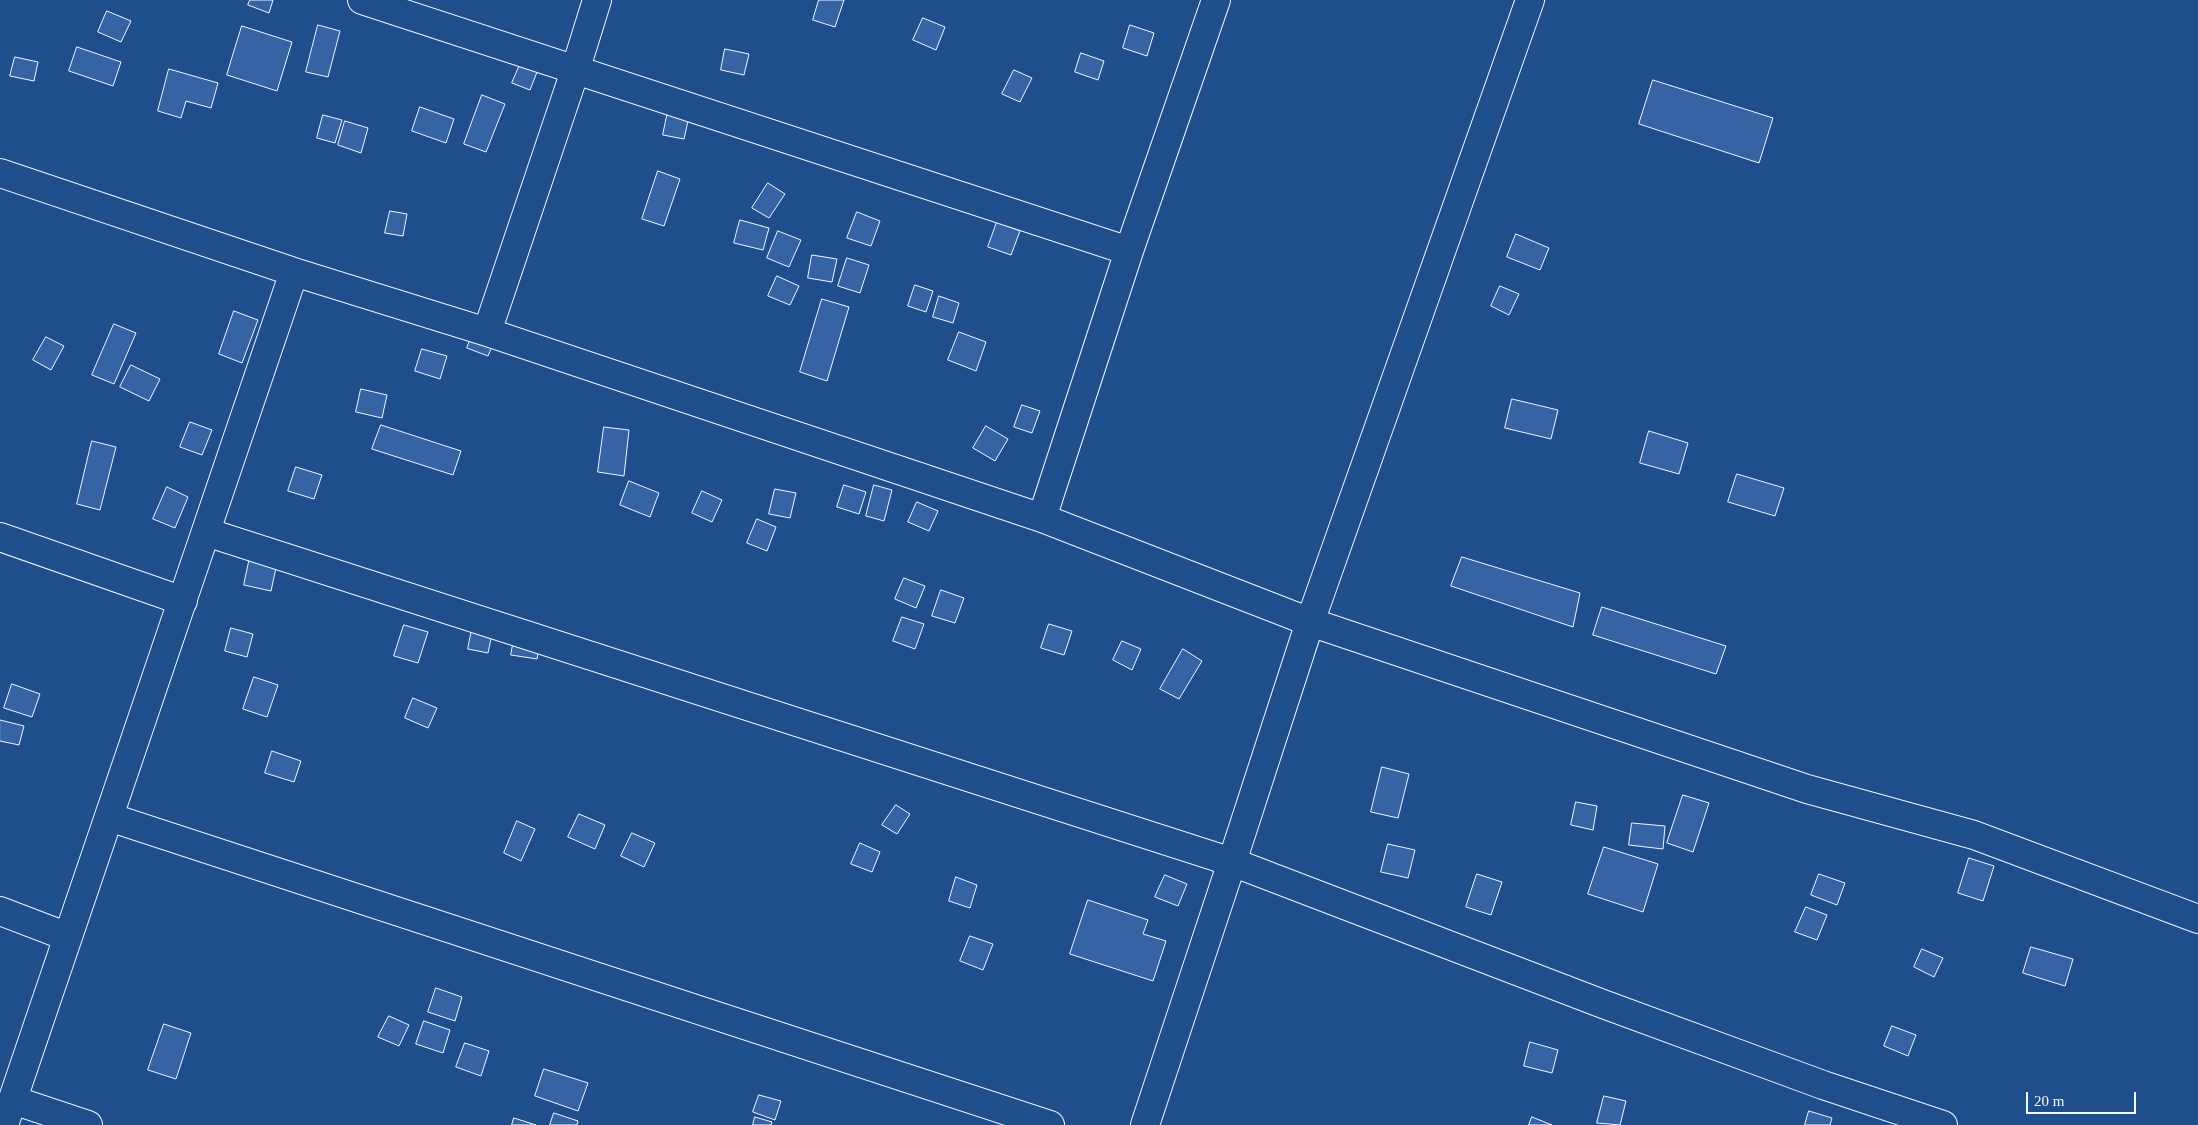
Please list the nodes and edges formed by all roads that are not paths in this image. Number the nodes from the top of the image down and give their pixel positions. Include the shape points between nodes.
1 (362, 0) edge
2 (597, 0) edge
3 (1216, 0) edge
4 (1530, 0) edge
5 (575, 71) junction
6 (0, 173) edge
7 (1129, 251) junction
8 (294, 272) junction
9 (487, 332) junction
10 (1042, 518) junction
11 (206, 532) junction
12 (0, 537) edge
13 (182, 601) junction
14 (1310, 622) junction
15 (109, 817) junction
16 (1232, 862) junction
17 (0, 911) edge
18 (2198, 919) edge
19 (68, 937) junction
20 (13, 1100) junction
21 (4, 1125) edge
22 (88, 1125) edge
23 (1050, 1125) edge
24 (1145, 1125) edge
25 (1943, 1125) edge

1 - 5 street
2 - 5 street
3 - 7 street
4 - 14 street
5 - 7 street
5 - 9 street
6 - 8 street
7 - 10 street
8 - 9 street
8 - 11 street
9 - 10 street
10 - 14 street
11 - 13 street
11 - 16 street
12 - 13 street
13 - 15 street
14 - 16 street
14 - 18 street via 1807,789 1974,835
15 - 19 street
15 - 23 street
16 - 24 street
16 - 25 street via 1602,1004
17 - 19 street
19 - 20 street
20 - 21 street
20 - 22 street

